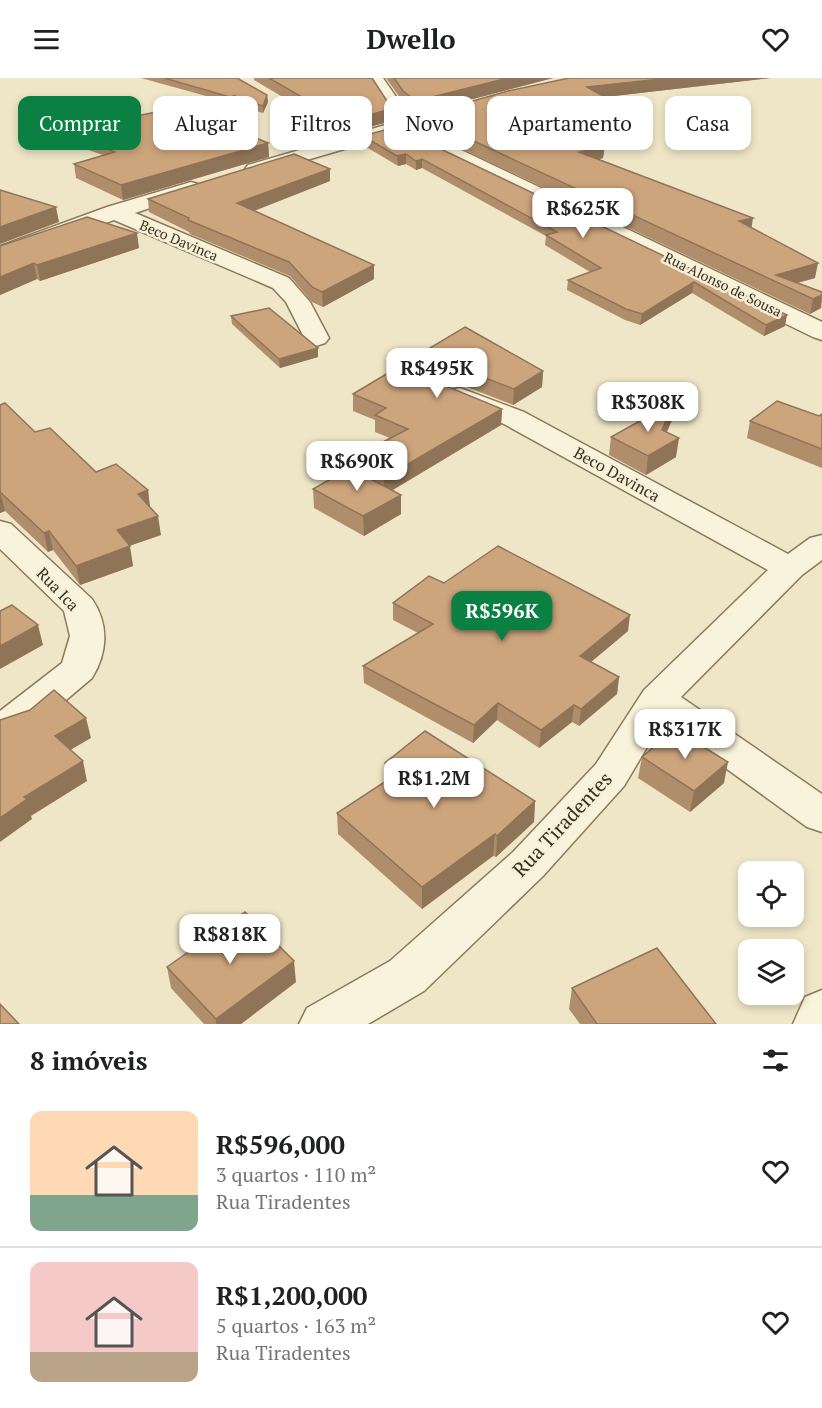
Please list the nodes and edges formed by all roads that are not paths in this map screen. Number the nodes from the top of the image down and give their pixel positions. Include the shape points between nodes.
1 (375, 78) edge
2 (387, 96) edge
3 (483, 102) edge
4 (475, 104) edge
5 (384, 131) edge
6 (455, 150) edge
7 (241, 173) edge
8 (207, 184) edge
9 (115, 212) junction
10 (0, 254) edge
11 (822, 332) edge
12 (316, 338) dead end
13 (440, 387) edge
14 (0, 531) edge
15 (822, 544) edge
16 (790, 568) junction
17 (657, 699) junction
18 (0, 726) edge
19 (822, 816) edge
20 (822, 1012) edge
21 (324, 1024) edge
22 (818, 1024) edge

1 - 2 street, Rua Alonso de Sousa
3 - 4 street
5 - 7 street
6 - 11 street, Rua Alonso de Sousa
8 - 9 street
9 - 10 street
9 - 12 street, Beco Davinca via 281,283 293,292
13 - 16 street, Beco Davinca via 514,418
14 - 18 street, Rua Ica via 80,607 88,636 79,669 19,718
15 - 16 street, Rua Tiradentes
16 - 17 street, Rua Tiradentes
17 - 19 street
17 - 21 street, Rua Tiradentes via 609,775 528,864 407,976
20 - 22 street

